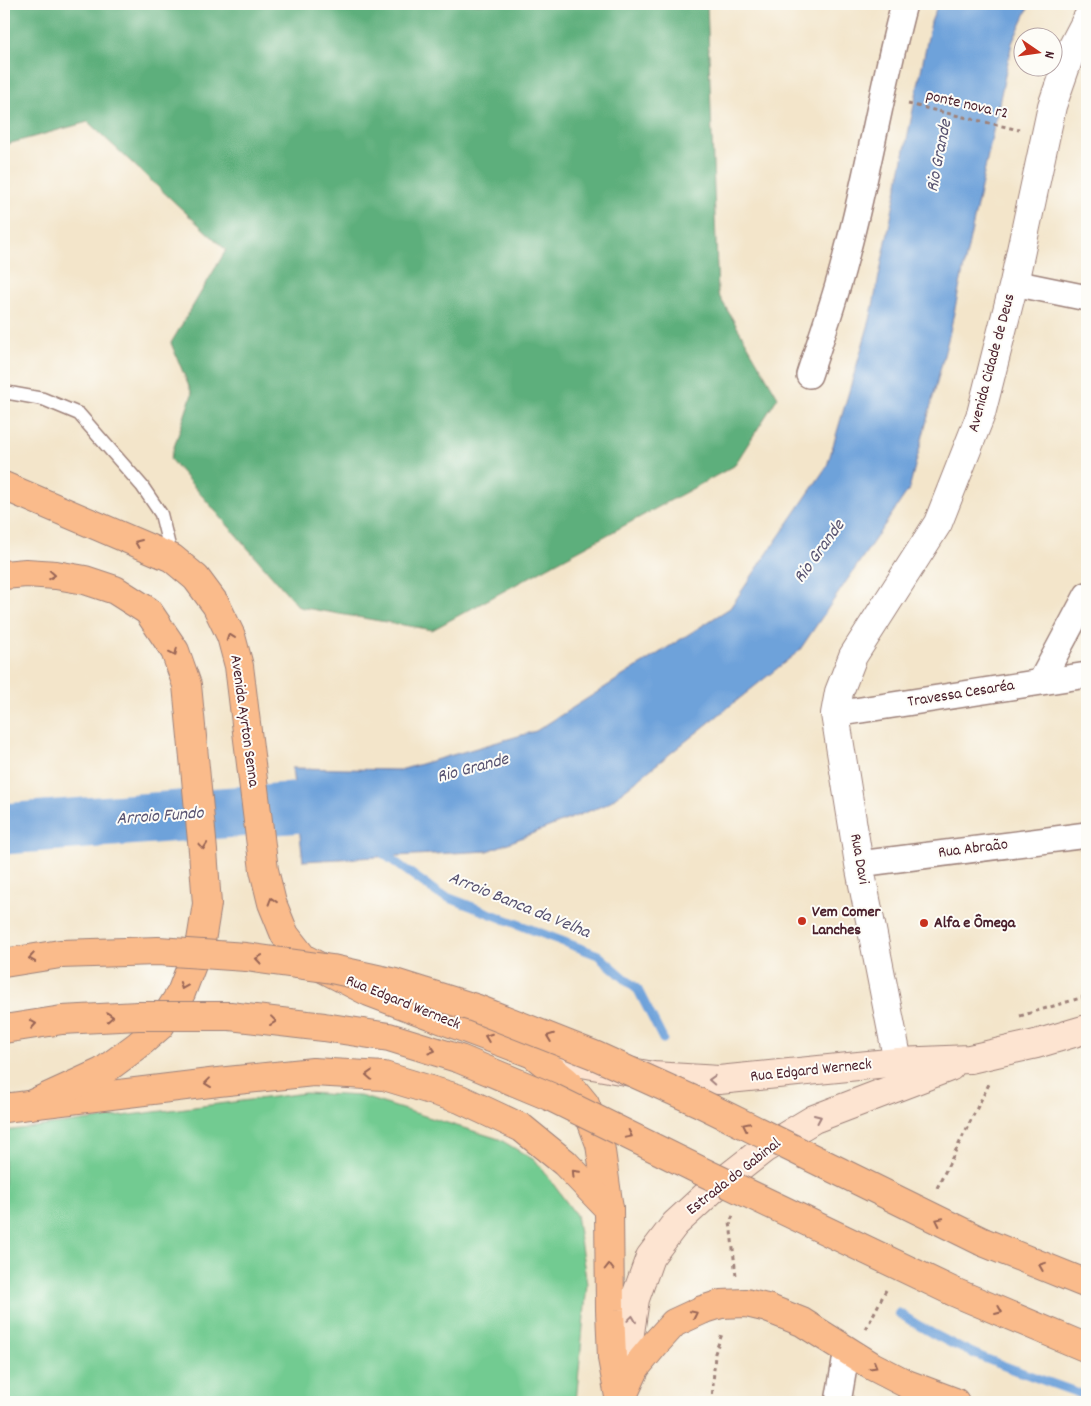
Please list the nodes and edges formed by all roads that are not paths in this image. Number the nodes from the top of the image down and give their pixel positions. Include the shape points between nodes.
1 (904, 4) edge
2 (1087, 19) edge
3 (1014, 283) junction
4 (1087, 298) edge
5 (809, 376) dead end
6 (4, 392) edge
7 (4, 486) edge
8 (172, 558) junction
9 (4, 575) edge
10 (1087, 595) edge
11 (1087, 675) edge
12 (1040, 681) junction
13 (835, 714) junction
14 (1087, 835) edge
15 (859, 864) junction
16 (303, 958) joint
17 (4, 962) edge
18 (4, 1029) edge
19 (1087, 1029) edge
20 (533, 1054) junction
21 (970, 1059) junction
22 (898, 1062) junction
23 (30, 1105) junction
24 (4, 1108) edge
25 (609, 1209) junction
26 (1087, 1284) edge
27 (1087, 1348) edge
28 (847, 1350) junction
29 (907, 1384) junction
30 (620, 1402) edge
31 (838, 1402) edge
32 (934, 1402) edge
33 (954, 1402) edge

1 - 5 street via 847,253
2 - 3 street, Avenida Cidade de Deus via 1052,106
3 - 4 street
3 - 13 street, Avenida Cidade de Deus via 981,414 938,523 853,656 839,692
6 - 8 lane via 43,399 78,414 142,486 161,514
8 -> 7 highway, Avenida Ayrton Senna
16 -> 8 highway, Avenida Ayrton Senna via 285,935 272,903 264,870 239,666 231,636 216,605 196,578
9 -> 23 highway via 56,575 115,590 148,611 175,651 186,684 207,904 201,940 181,993 160,1026 102,1072
10 - 12 street
11 - 12 street, Travessa Cesaréa
12 - 13 street, Travessa Cesaréa
13 - 15 street, Rua Davi
14 - 15 street, Rua Abraão
15 - 22 street, Rua Davi
20 -> 16 highway, Rua Edgard Werneck via 370,992
26 -> 17 highway, bridge via 983,1242 698,1102 594,1055 475,1008 395,983 246,957 158,951 60,954
18 -> 27 highway, bridge via 62,1020 230,1016 389,1037 460,1058 551,1097 954,1292
19 - 21 main road, Rua Edgard Werneck
22 -> 20 main road, Rua Edgard Werneck via 719,1080 653,1076
20 - 25 highway, Rua Edgard Werneck via 566,1081 585,1104 600,1144
21 - 22 main road, Rua Edgard Werneck
30 -> 21 main road, Estrada do Gabinal via 635,1299 650,1257 676,1224 713,1189 764,1149 814,1119
23 - 24 highway
25 -> 23 highway via 566,1163 522,1128 460,1099 384,1076 313,1072
30 -> 25 highway via 612,1358
28 -> 29 highway
30 -> 28 highway via 636,1367 674,1323 721,1304 746,1303 767,1308 802,1322
28 - 31 street
29 - 32 street
29 - 33 highway

